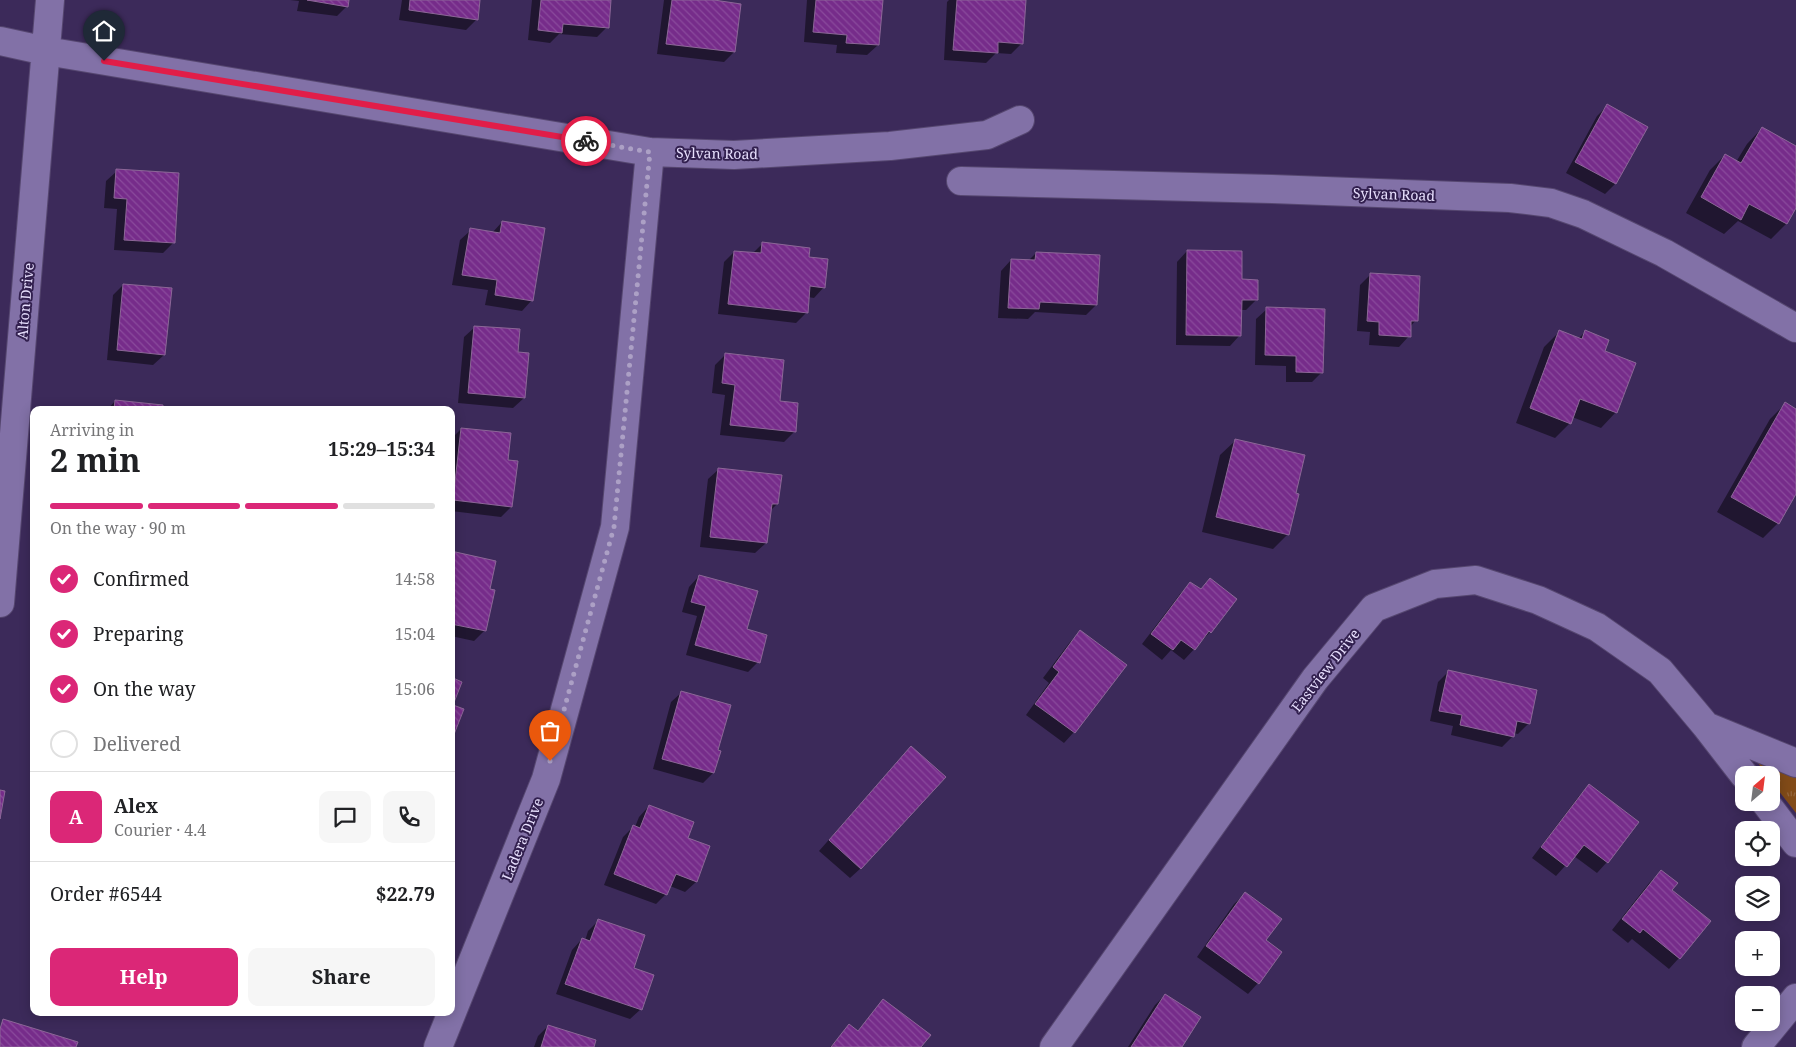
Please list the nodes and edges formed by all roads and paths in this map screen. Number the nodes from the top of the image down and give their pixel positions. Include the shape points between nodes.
1 (50, 0) edge
2 (0, 41) edge
3 (46, 51) junction
4 (1020, 120) dead end
5 (650, 152) junction
6 (961, 181) dead end
7 (1796, 328) edge
8 (0, 602) edge
9 (1706, 726) junction
10 (1796, 763) edge
11 (1737, 766) edge
12 (1772, 811) edge
13 (1796, 843) edge
14 (1796, 998) edge
15 (455, 1005) edge
16 (450, 1016) edge
17 (438, 1047) edge
18 (1054, 1047) edge
19 (1756, 1047) edge

1 - 3 street, Alton Drive
2 - 3 street, Sylvan Road
3 - 5 street, Sylvan Road
3 - 8 street, Alton Drive
4 - 5 street, Sylvan Road via 987,134 890,146 734,155
5 - 15 street, Ladera Drive via 614,527 546,779
6 - 7 street, Sylvan Road via 1282,189 1510,198 1551,203 1583,214 1664,253
9 - 10 street
9 - 11 street, Eastview Drive
9 - 18 street, Eastview Drive via 1660,671 1597,627 1538,600 1476,580 1435,584 1374,608 1314,679
12 - 13 street
14 - 19 street
16 - 17 street, Ladera Drive

